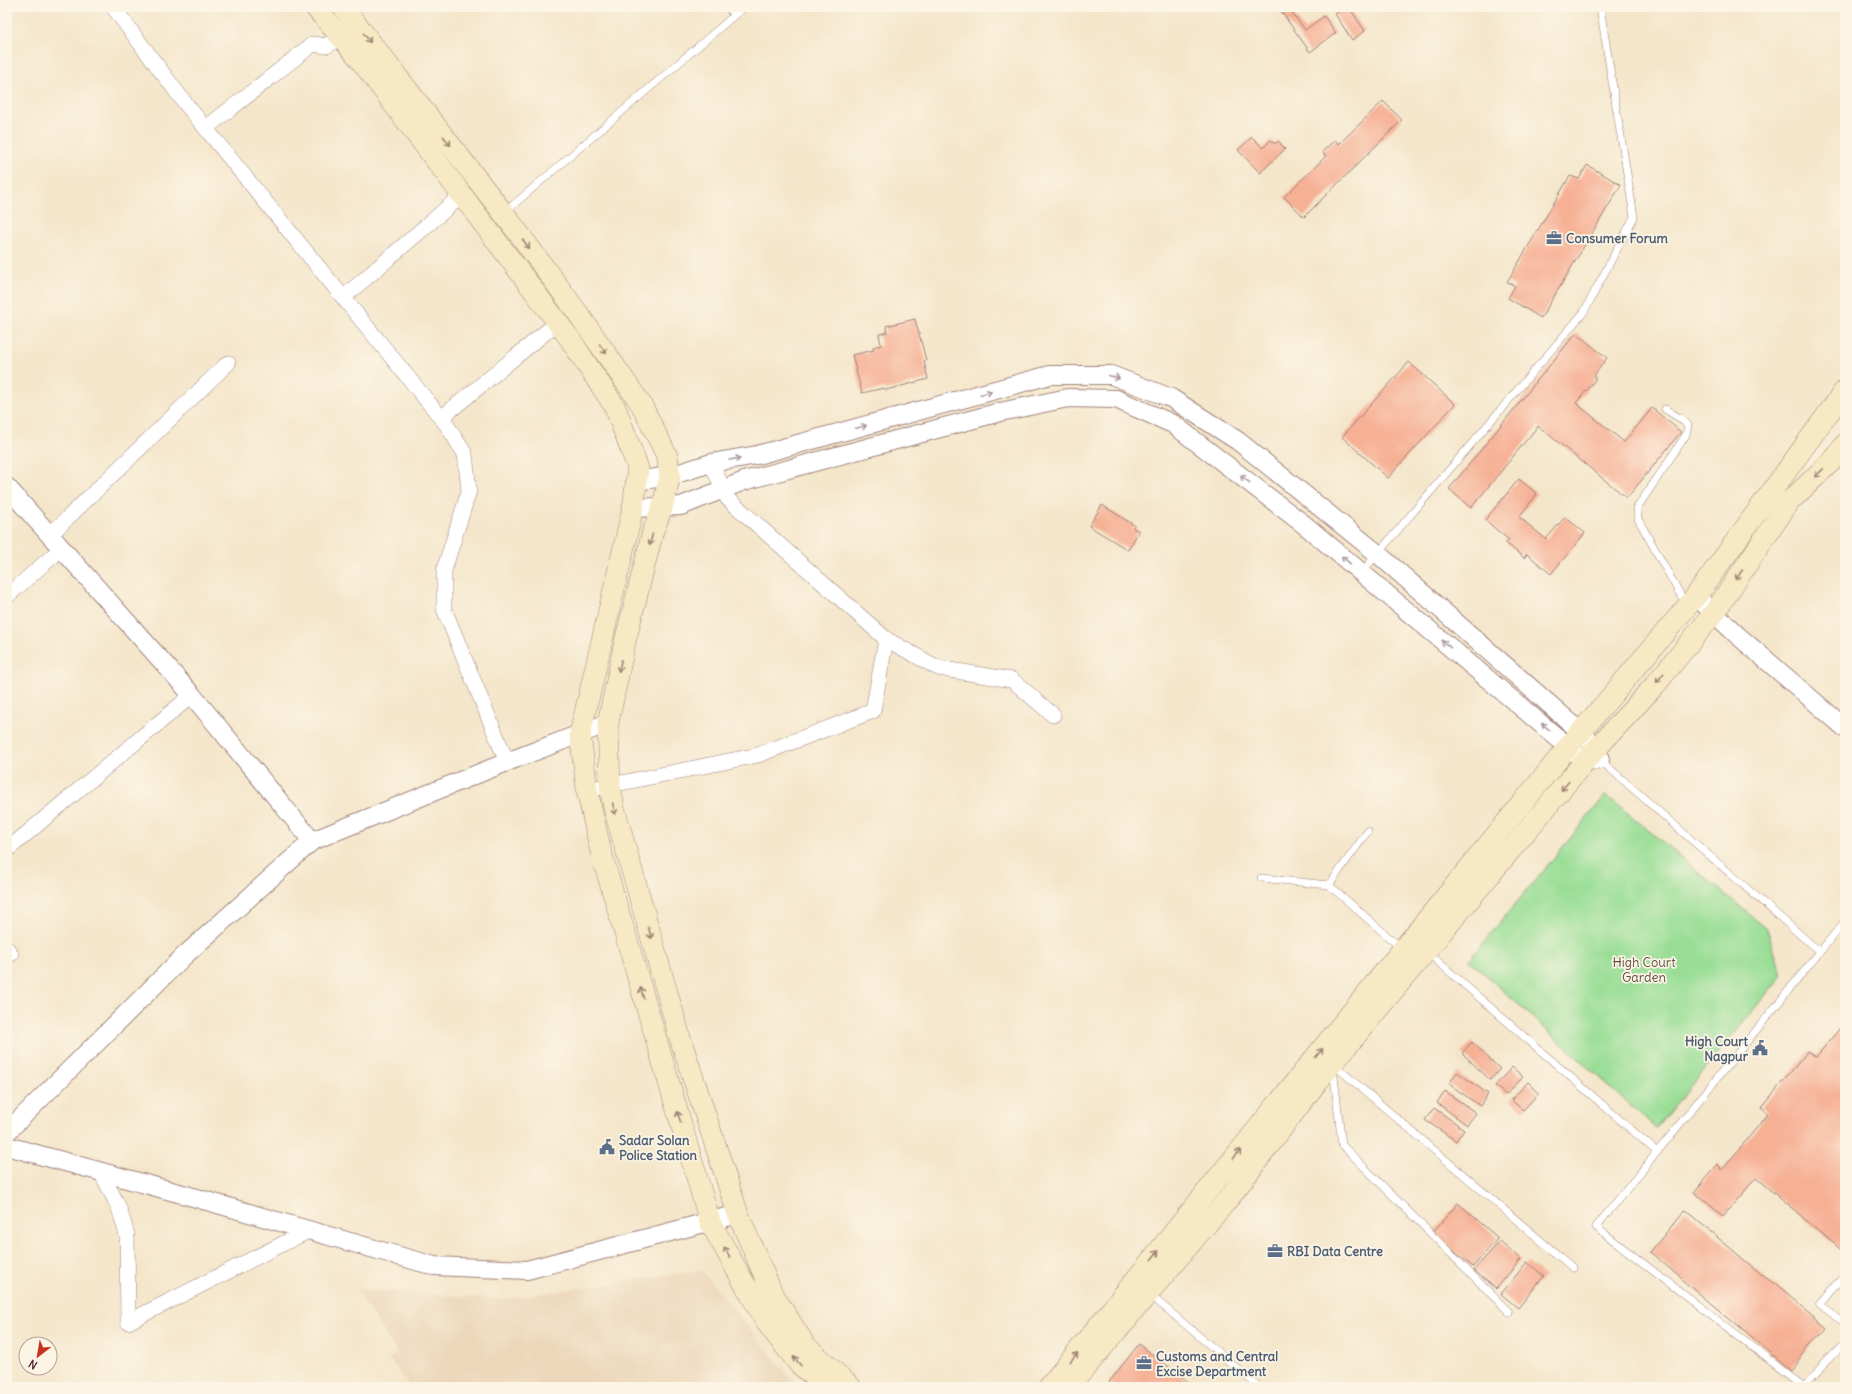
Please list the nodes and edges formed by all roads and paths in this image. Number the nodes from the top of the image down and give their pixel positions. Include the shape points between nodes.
1 (113, 7) edge
2 (315, 7) edge
3 (343, 7) edge
4 (727, 7) edge
5 (744, 7) edge
6 (1600, 7) edge
7 (734, 15) junction
8 (341, 37) junction
9 (206, 128) junction
10 (462, 195) junction
11 (495, 220) junction
12 (344, 297) junction
13 (558, 322) junction
14 (228, 363) dead end
15 (1845, 390) edge
16 (1665, 409) dead end
17 (441, 418) junction
18 (1845, 444) edge
19 (711, 463) junction
20 (670, 476) junction
21 (636, 481) junction
22 (7, 486) edge
23 (723, 489) junction
24 (633, 508) junction
25 (662, 508) junction
26 (56, 542) junction
27 (1378, 554) junction
28 (1361, 573) junction
29 (7, 596) edge
30 (1691, 602) junction
31 (1714, 613) junction
32 (886, 639) junction
33 (192, 695) junction
34 (1052, 715) dead end
35 (608, 724) junction
36 (1845, 728) edge
37 (580, 734) junction
38 (1575, 739) junction
39 (1594, 756) junction
40 (507, 762) junction
41 (610, 786) junction
42 (587, 790) junction
43 (1368, 830) dead end
44 (312, 841) junction
45 (10, 844) edge
46 (1261, 878) dead end
47 (1329, 884) junction
48 (1845, 921) edge
49 (1402, 950) junction
50 (1427, 952) junction
51 (1820, 952) junction
52 (1333, 1064) junction
53 (7, 1132) edge
54 (7, 1146) edge
55 (1657, 1152) junction
56 (100, 1172) junction
57 (738, 1214) junction
58 (710, 1222) junction
59 (310, 1230) junction
60 (1572, 1268) dead end
61 (1845, 1276) edge
62 (1149, 1293) junction
63 (1510, 1312) dead end
64 (1845, 1323) edge
65 (1845, 1343) edge
66 (1258, 1386) dead end
67 (826, 1387) edge
68 (851, 1387) edge
69 (1049, 1387) edge
70 (1069, 1387) edge

1 - 9 street
2 - 8 main road
3 -> 11 main road
4 - 7 lane
5 - 7 lane
6 - 27 lane via 1634,216 1584,312
7 - 11 lane
8 - 9 street via 326,46 313,44
8 - 10 main road
9 - 12 street
10 - 11 main road
10 - 12 street
11 - 13 main road
11 -> 20 main road via 575,309 641,404 667,456
12 - 17 street
13 - 17 street
13 - 21 main road via 614,407 638,468
14 - 26 street
15 - 30 main road
16 - 30 lane via 1688,425 1686,435 1637,508 1638,519
17 - 40 street via 465,454 469,491 444,570 444,609
18 -> 31 main road via 1837,456 1789,502
19 - 20 street
19 - 23 street
19 -> 27 street via 757,455 1050,375 1111,375 1171,398 1238,441
20 - 21 street
20 - 25 main road
21 - 24 main road
22 - 26 street
23 - 25 street via 681,506
28 -> 23 street via 1306,526 1173,424 1116,399 1068,398 1000,412
23 - 32 street via 728,499
24 - 25 street
24 - 37 main road
25 -> 35 main road via 653,531
26 - 29 street
26 - 33 street
27 - 28 lane
27 - 38 street
38 -> 28 street
30 - 31 street
30 - 38 main road
31 - 36 street
31 -> 39 main road
32 - 34 street via 938,668 1012,680
32 - 41 street via 873,712 758,755
33 - 44 street
33 - 45 street
35 - 37 street
35 - 41 main road
37 - 40 street
37 - 42 main road
38 - 39 street
38 - 49 main road
39 -> 50 main road
39 - 51 lane
40 - 44 street
41 - 42 street
41 -> 57 main road via 614,808 681,1041
58 -> 42 main road via 603,859
43 - 47 lane
44 - 53 street via 184,956
46 - 47 lane
47 - 49 lane
48 - 51 lane
69 -> 49 main road
50 - 52 main road
50 - 55 lane
51 - 55 lane
52 - 60 lane
52 - 62 main road via 1230,1198
52 - 63 lane via 1342,1145
54 - 56 street
55 - 65 lane via 1596,1227 1803,1386
56 - 59 street
56 - 59 street via 119,1208 127,1235 128,1322
57 - 58 street
57 - 68 main road via 772,1293 805,1345
58 - 59 street via 527,1270 434,1266
67 -> 58 main road via 799,1364 766,1322
61 - 64 lane via 1820,1306
62 - 66 lane
62 - 70 main road

